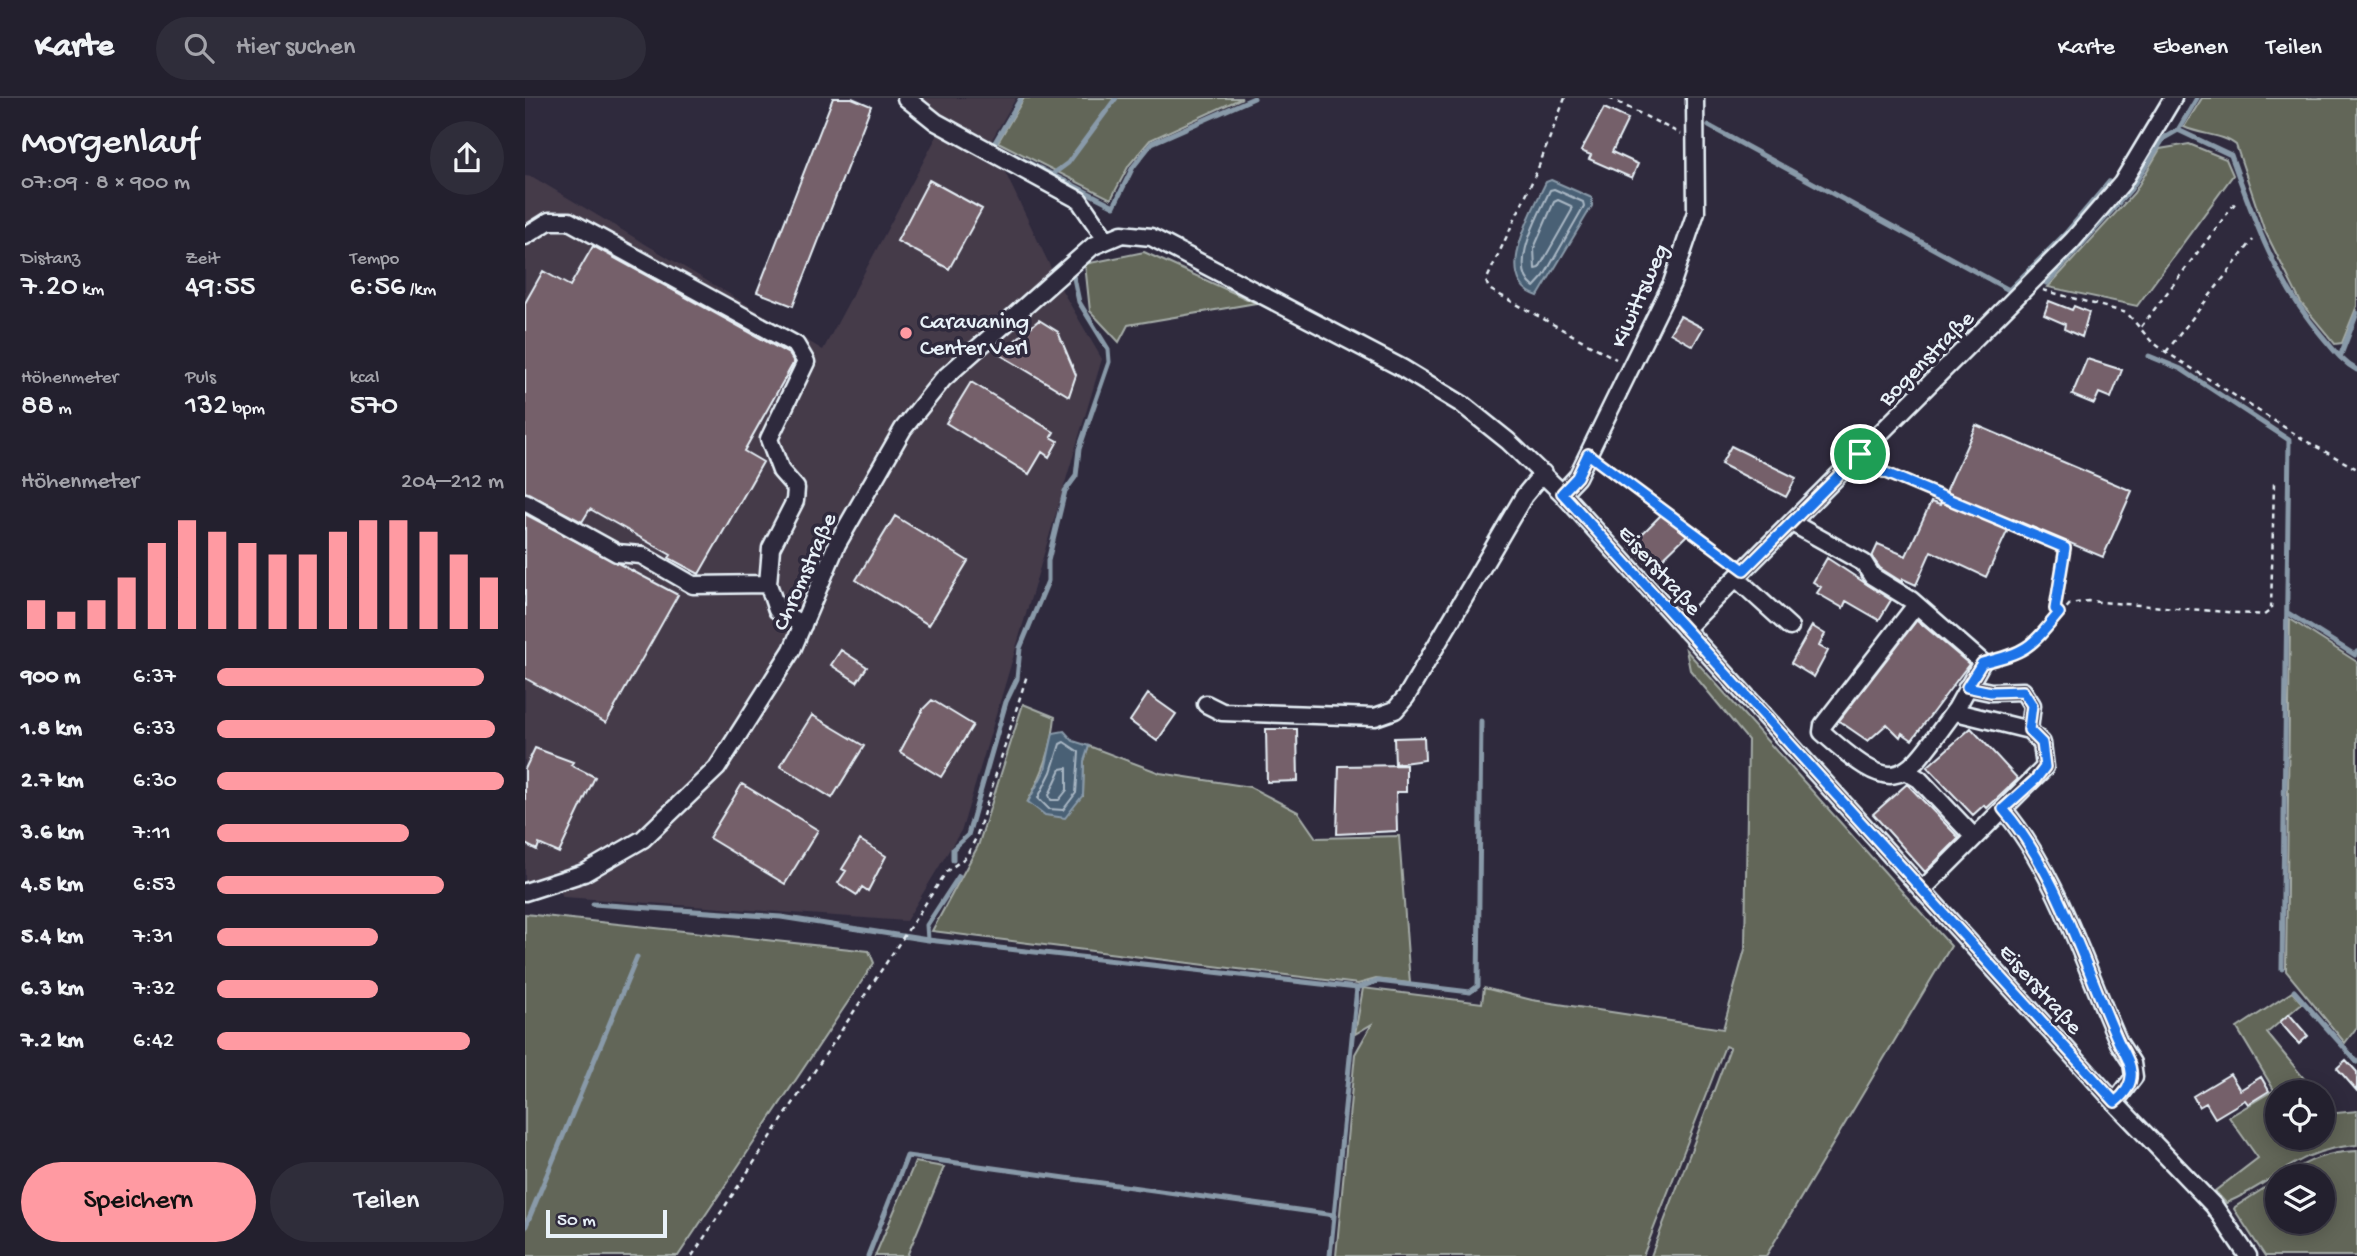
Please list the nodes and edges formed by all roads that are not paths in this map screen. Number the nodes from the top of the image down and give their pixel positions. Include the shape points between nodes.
1 (906, 98) edge
2 (1695, 98) edge
3 (2173, 98) edge
4 (525, 236) edge
5 (1105, 239) junction
6 (1543, 473) junction
7 (1562, 493) junction
8 (525, 502) edge
9 (1792, 523) junction
10 (1740, 574) junction
11 (768, 584) junction
12 (1916, 605) junction
13 (803, 625) junction
14 (1790, 627) dead end
15 (1685, 629) junction
16 (1967, 687) junction
17 (1206, 704) dead end
18 (1956, 709) junction
19 (2029, 730) junction
20 (1907, 772) junction
21 (2003, 809) junction
22 (1973, 836) junction
23 (1922, 890) junction
24 (525, 892) edge
25 (2115, 1102) junction
26 (2248, 1256) edge

1 - 5 street via 936,122 1079,200
2 - 7 street, Kiwittsweg via 1696,212 1672,283 1577,477
3 - 9 street, Bogenstraße via 2122,183 2073,242
4 - 11 street via 549,220 569,221 796,345 803,354 806,362 769,439 781,471 796,488 795,501 771,548
5 - 6 street, Eiserstraße via 1122,234 1151,237 1402,368 1463,405
5 - 13 street, Chromstraße via 1079,256 961,362 903,429 837,544
6 - 7 street, Eiserstraße
6 - 17 street via 1524,496 1395,710 1375,717 1222,712
7 - 15 street, Eiserstraße
8 - 11 street via 617,553 641,555 693,586
9 - 10 street, Bogenstraße
9 - 12 street via 1864,563 1872,576
10 - 14 street
10 - 15 street, Bogenstraße
11 - 13 street via 777,610
12 - 16 street via 1982,663
12 - 20 street via 1822,732 1871,770 1886,776
13 - 24 street, Chromstraße via 717,768 643,839 585,873
15 - 23 street, Eiserstraße
16 - 18 street
16 - 19 street via 2023,691 2032,705
18 - 19 street
18 - 20 street
19 - 21 street via 2042,743 2045,767
20 - 22 street
21 - 22 street
21 - 25 street via 2037,862 2132,1063 2134,1077
22 - 23 street
23 - 25 street, Eiserstraße
25 - 26 street, Eiserstraße via 2214,1206

